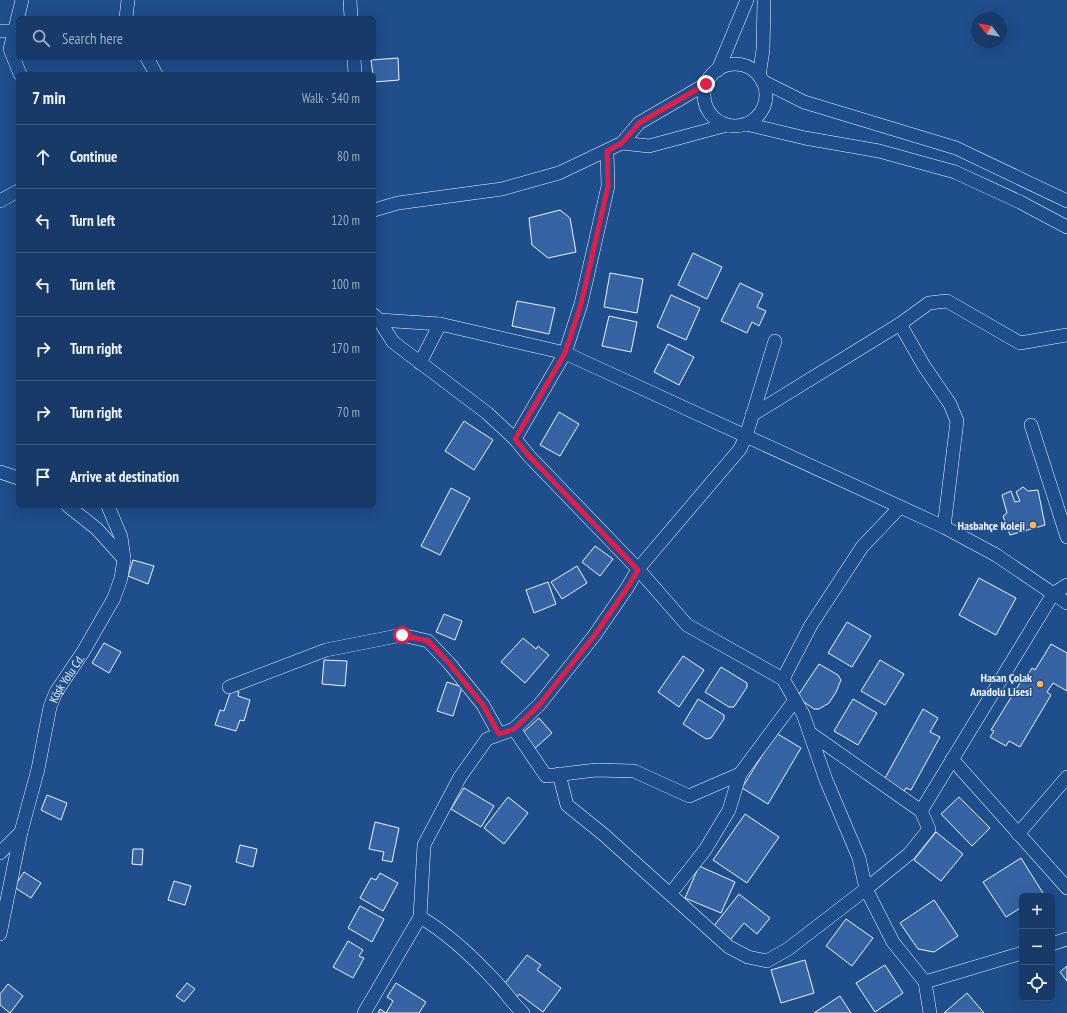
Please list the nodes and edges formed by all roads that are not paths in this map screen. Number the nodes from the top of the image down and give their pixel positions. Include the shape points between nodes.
1 (22, 0) edge
2 (128, 0) edge
3 (350, 0) edge
4 (747, 0) edge
5 (764, 0) edge
6 (18, 16) edge
7 (126, 16) edge
8 (351, 16) edge
9 (16, 24) edge
10 (0, 31) edge
11 (14, 32) junction
12 (148, 60) edge
13 (354, 60) edge
14 (718, 70) junction
15 (19, 72) edge
16 (155, 72) edge
17 (355, 72) edge
18 (760, 79) junction
19 (706, 84) junction
20 (746, 124) junction
21 (727, 125) junction
22 (622, 143) junction
23 (607, 151) junction
24 (16, 193) edge
25 (0, 201) edge
26 (1067, 201) edge
27 (376, 209) edge
28 (1067, 227) edge
29 (377, 317) edge
30 (440, 324) junction
31 (900, 324) junction
32 (1067, 335) edge
33 (775, 341) dead end
34 (565, 353) junction
35 (420, 363) junction
36 (752, 415) junction
37 (1031, 425) dead end
38 (746, 436) junction
39 (515, 439) junction
40 (0, 472) edge
41 (16, 477) edge
42 (900, 507) junction
43 (70, 508) edge
44 (109, 508) edge
45 (944, 527) junction
46 (1067, 537) edge
47 (124, 559) junction
48 (638, 570) junction
49 (1067, 585) edge
50 (1053, 594) junction
51 (1067, 603) edge
52 (783, 679) junction
53 (228, 687) dead end
54 (795, 700) junction
55 (514, 729) junction
56 (810, 733) junction
57 (499, 734) junction
58 (952, 759) junction
59 (559, 774) junction
60 (740, 774) junction
61 (1067, 777) edge
62 (921, 811) junction
63 (21, 832) junction
64 (1018, 834) junction
65 (0, 853) edge
66 (1067, 888) edge
67 (866, 889) junction
68 (671, 893) junction
69 (420, 917) junction
70 (0, 934) edge
71 (1067, 939) edge
72 (1055, 943) edge
73 (1019, 954) edge
74 (925, 982) junction
75 (364, 1013) edge
76 (523, 1013) edge
77 (930, 1013) edge

1 - 6 street
2 - 7 street
3 - 8 street
4 - 14 street
5 - 18 street
9 - 11 street
10 - 11 street
11 - 15 street via 10,49
12 - 16 street
13 - 17 street
14 - 18 street via 736,65 749,68
14 - 19 street
18 - 20 street via 766,94 763,106 756,117
18 - 26 street via 804,102 956,148
19 - 21 street via 704,97 707,109 715,119
19 - 22 street via 639,123
20 - 21 street
20 - 28 street via 879,151 955,172
21 - 22 street via 648,146
22 - 23 street
23 - 27 street via 559,173 502,189 398,203
23 - 34 street via 608,186 581,304
24 - 25 street
29 - 30 street
29 - 35 street via 393,342
30 - 34 street
30 - 35 street
31 - 32 street via 930,303 947,301 1020,343
31 - 36 street
31 - 45 street via 950,404 957,421
33 - 36 street
34 - 38 street
34 - 39 street
35 - 39 street via 487,413
36 - 38 street
37 - 46 street
38 - 42 street
38 - 48 street via 740,449
39 - 48 street
40 - 41 street
42 - 45 street
42 - 52 street via 862,547 811,625
43 - 47 street via 97,530
44 - 47 street, Köşk Yolu Cd. via 121,537
45 - 50 street via 996,555
47 - 63 street, Köşk Yolu Cd. via 114,598 83,652 64,678 50,707 38,769
48 - 52 street via 687,625
48 - 55 street via 566,672 539,705
49 - 50 street
50 - 51 street
50 - 58 street
52 - 54 street
53 - 57 street via 326,650 402,635 428,641 483,705
54 - 56 street
54 - 60 street
55 - 57 street
55 - 59 street via 546,776
56 - 62 street
56 - 67 street via 826,780 859,858
57 - 69 street via 488,739 460,778 424,845
58 - 62 street
58 - 64 street
59 - 60 street via 596,770 634,771 689,796
59 - 68 street via 567,806
60 - 68 street via 729,810 705,850
61 - 64 street
62 - 67 street via 929,829 909,854
63 - 65 street, Köşk Yolu Cd.
63 - 70 street
64 - 66 street
67 - 68 street via 788,949 766,961 748,957 729,947
67 - 74 street via 893,942
69 - 75 street
69 - 76 street via 437,927 490,976 513,1005
71 - 72 street
73 - 74 street
74 - 77 street

